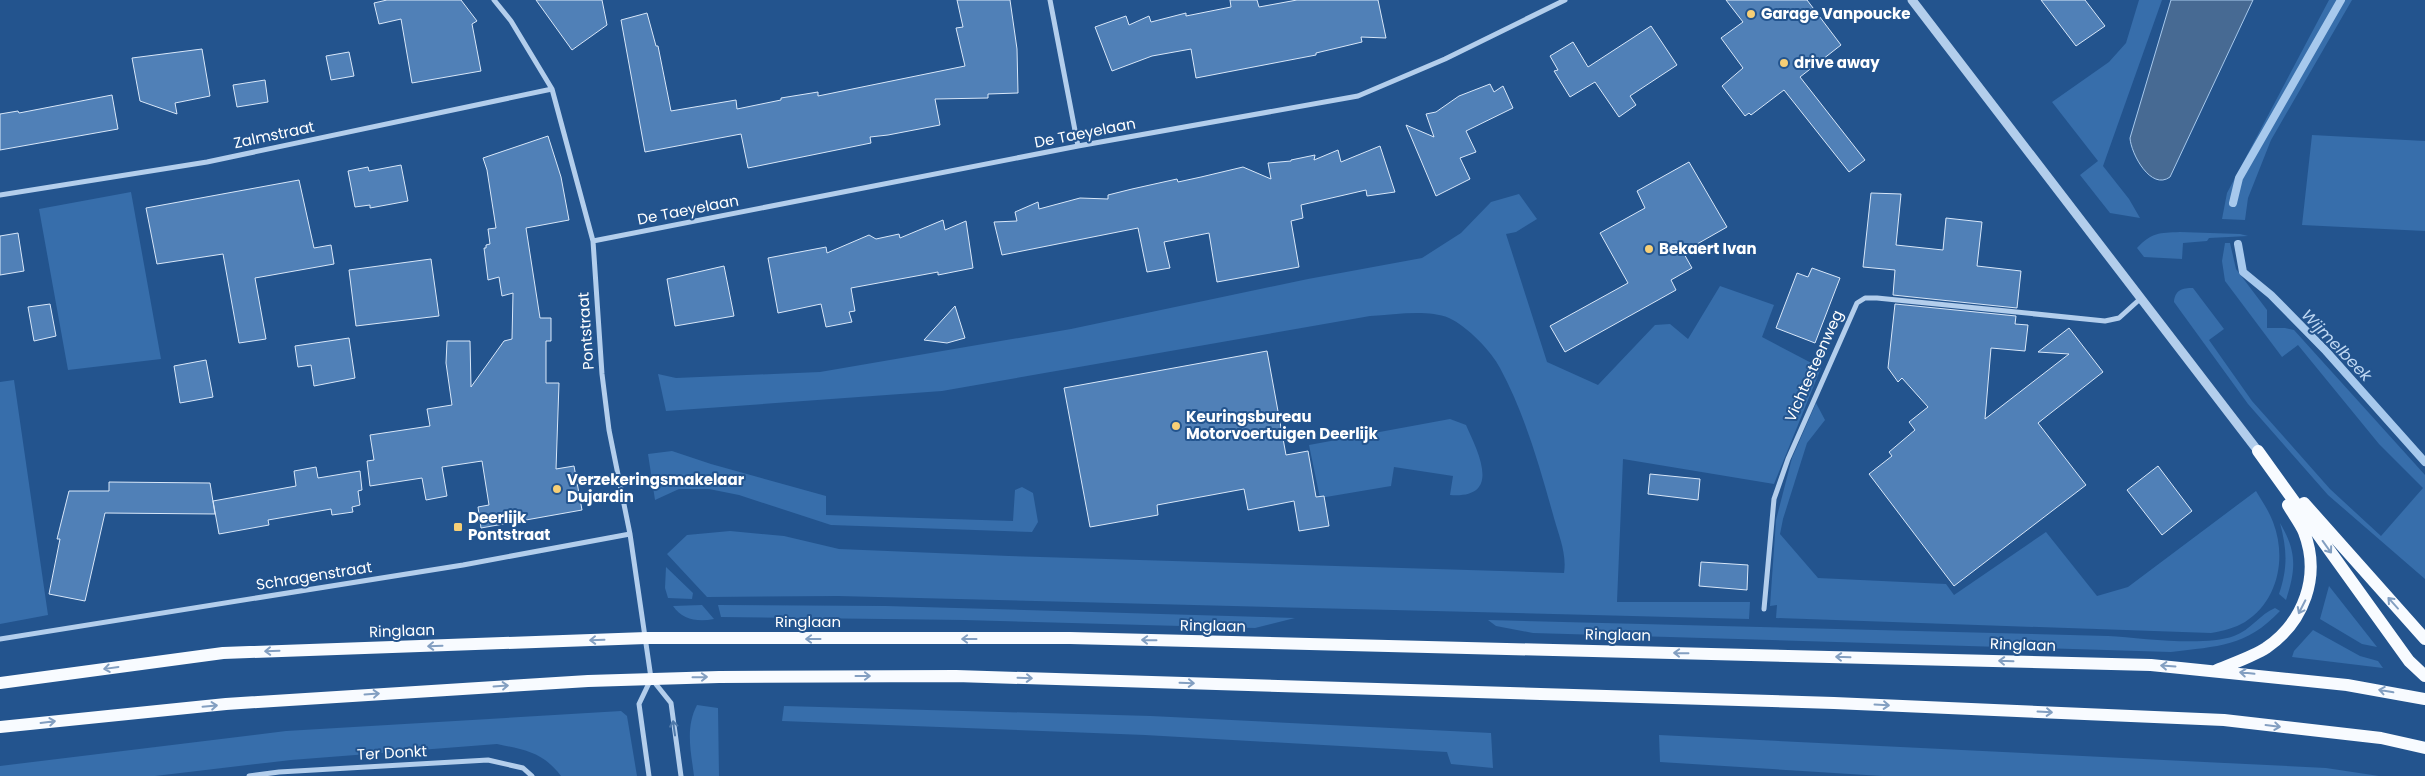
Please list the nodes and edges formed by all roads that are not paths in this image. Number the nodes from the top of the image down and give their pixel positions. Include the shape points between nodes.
1 (494, 0) edge
2 (1050, 0) edge
3 (1566, 0) edge
4 (1912, 0) edge
5 (552, 89) junction
6 (1078, 146) junction
7 (0, 196) edge
8 (593, 241) junction
9 (2140, 299) junction
10 (2258, 451) junction
11 (630, 534) junction
12 (1764, 609) dead end
13 (646, 638) junction
14 (0, 639) edge
15 (2425, 639) edge
16 (2217, 670) junction
17 (2425, 676) edge
18 (651, 678) junction
19 (0, 683) edge
20 (2425, 699) edge
21 (0, 728) edge
22 (2425, 748) edge
23 (249, 776) edge
24 (532, 776) edge
25 (649, 776) edge
26 (681, 776) edge

1 - 5 street, Pontstraat via 511,21
2 - 6 street
3 - 6 street, De Taeyelaan via 1445,59 1358,96
4 - 9 street
5 - 7 street, Zalmstraat via 207,162
5 - 8 street, Pontstraat
6 - 8 street, De Taeyelaan
8 - 11 street, Pontstraat via 609,430
9 - 10 street
9 - 12 street, Vichtesteenweg via 2119,318 2105,321 1877,298 1865,298 1857,303 1791,451 1774,499
15 -> 10 main road
10 -> 16 main road via 2304,533 2312,569 2306,600 2292,624 2266,648
10 -> 17 main road via 2409,661
11 - 13 street, Pontstraat
11 - 14 street, Schragenstraat via 463,565
16 -> 13 main road, Ringlaan via 2122,664 1070,638
13 - 18 street, Pontstraat
13 -> 19 main road, Ringlaan via 223,653
20 -> 16 main road, Ringlaan via 2347,685
21 -> 18 main road via 226,704
18 -> 22 main road via 956,676 1853,704 2224,720 2381,738
18 - 25 street via 639,704
26 -> 18 street via 671,703
23 - 24 street, Ter Donkt via 488,760 523,768

